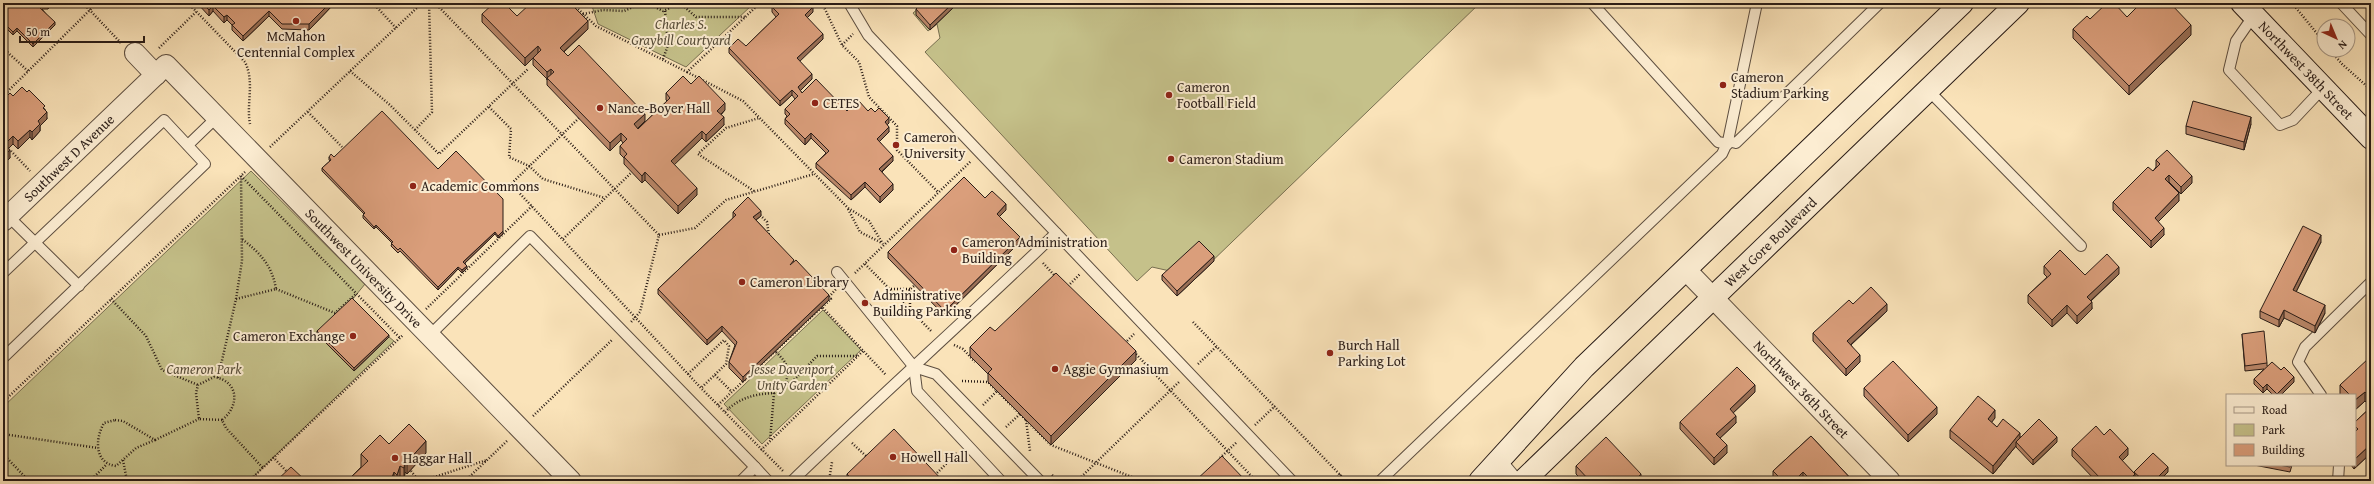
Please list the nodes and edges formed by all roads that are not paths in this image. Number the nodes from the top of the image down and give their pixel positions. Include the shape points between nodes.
1 (849, 3) edge
2 (1592, 3) edge
3 (1757, 3) edge
4 (1880, 3) edge
5 (1962, 3) edge
6 (2018, 3) edge
7 (2341, 3) edge
8 (2248, 9) edge
9 (2371, 35) edge
10 (145, 64) joint
11 (2324, 87) junction
12 (1929, 91) junction
13 (216, 118) junction
14 (2371, 138) edge
15 (1728, 142) junction
16 (188, 145) junction
17 (6, 218) edge
18 (1056, 233) junction
19 (36, 242) junction
20 (2081, 246) dead end
21 (1686, 270) junction
22 (837, 272) dead end
23 (3, 273) edge
24 (2371, 282) edge
25 (79, 286) junction
26 (1713, 299) junction
27 (429, 336) junction
28 (3, 358) edge
29 (914, 367) junction
30 (2320, 394) edge
31 (1497, 463) junction
32 (2340, 466) edge
33 (755, 468) junction
34 (789, 478) edge
35 (571, 481) edge
36 (741, 481) edge
37 (768, 481) edge
38 (1001, 481) edge
39 (1040, 481) edge
40 (1292, 481) edge
41 (1380, 481) edge
42 (1480, 481) edge
43 (1512, 481) edge
44 (1524, 481) edge
45 (1890, 481) edge
46 (2338, 481) edge

1 - 18 lane via 868,35
2 - 15 lane via 1718,142
3 - 15 lane
4 - 15 lane via 1736,143
5 - 21 main road
6 - 12 main road, West Gore Boulevard
7 - 9 lane
8 - 11 main road, Northwest 38th Street
8 - 11 lane via 2228,70 2270,116 2280,125 2293,120
10 - 13 street, Southwest University Drive via 166,65
10 - 17 street, Southwest D Avenue via 135,95
11 - 14 main road, Northwest 38th Street
12 - 20 lane
12 - 26 main road, West Gore Boulevard
13 - 16 lane
13 - 27 street, Southwest University Drive
15 - 41 lane via 1722,154
16 - 19 lane via 164,120
16 - 25 lane via 206,164
17 - 19 lane
18 - 29 lane
18 - 40 lane
19 - 23 lane
19 - 25 lane
21 - 26 street, Northwest 36th Street
21 - 31 main road via 1584,367
22 - 29 lane
24 - 30 lane via 2305,347 2298,362
25 - 28 lane
26 - 44 main road, West Gore Boulevard
26 - 45 street, Northwest 36th Street
27 - 33 lane via 530,236
27 - 35 street, Southwest University Drive
29 - 34 lane
29 - 38 lane via 917,391
29 - 39 lane via 936,374
31 - 42 main road
31 - 43 street
32 - 46 lane
33 - 36 lane
33 - 37 lane

